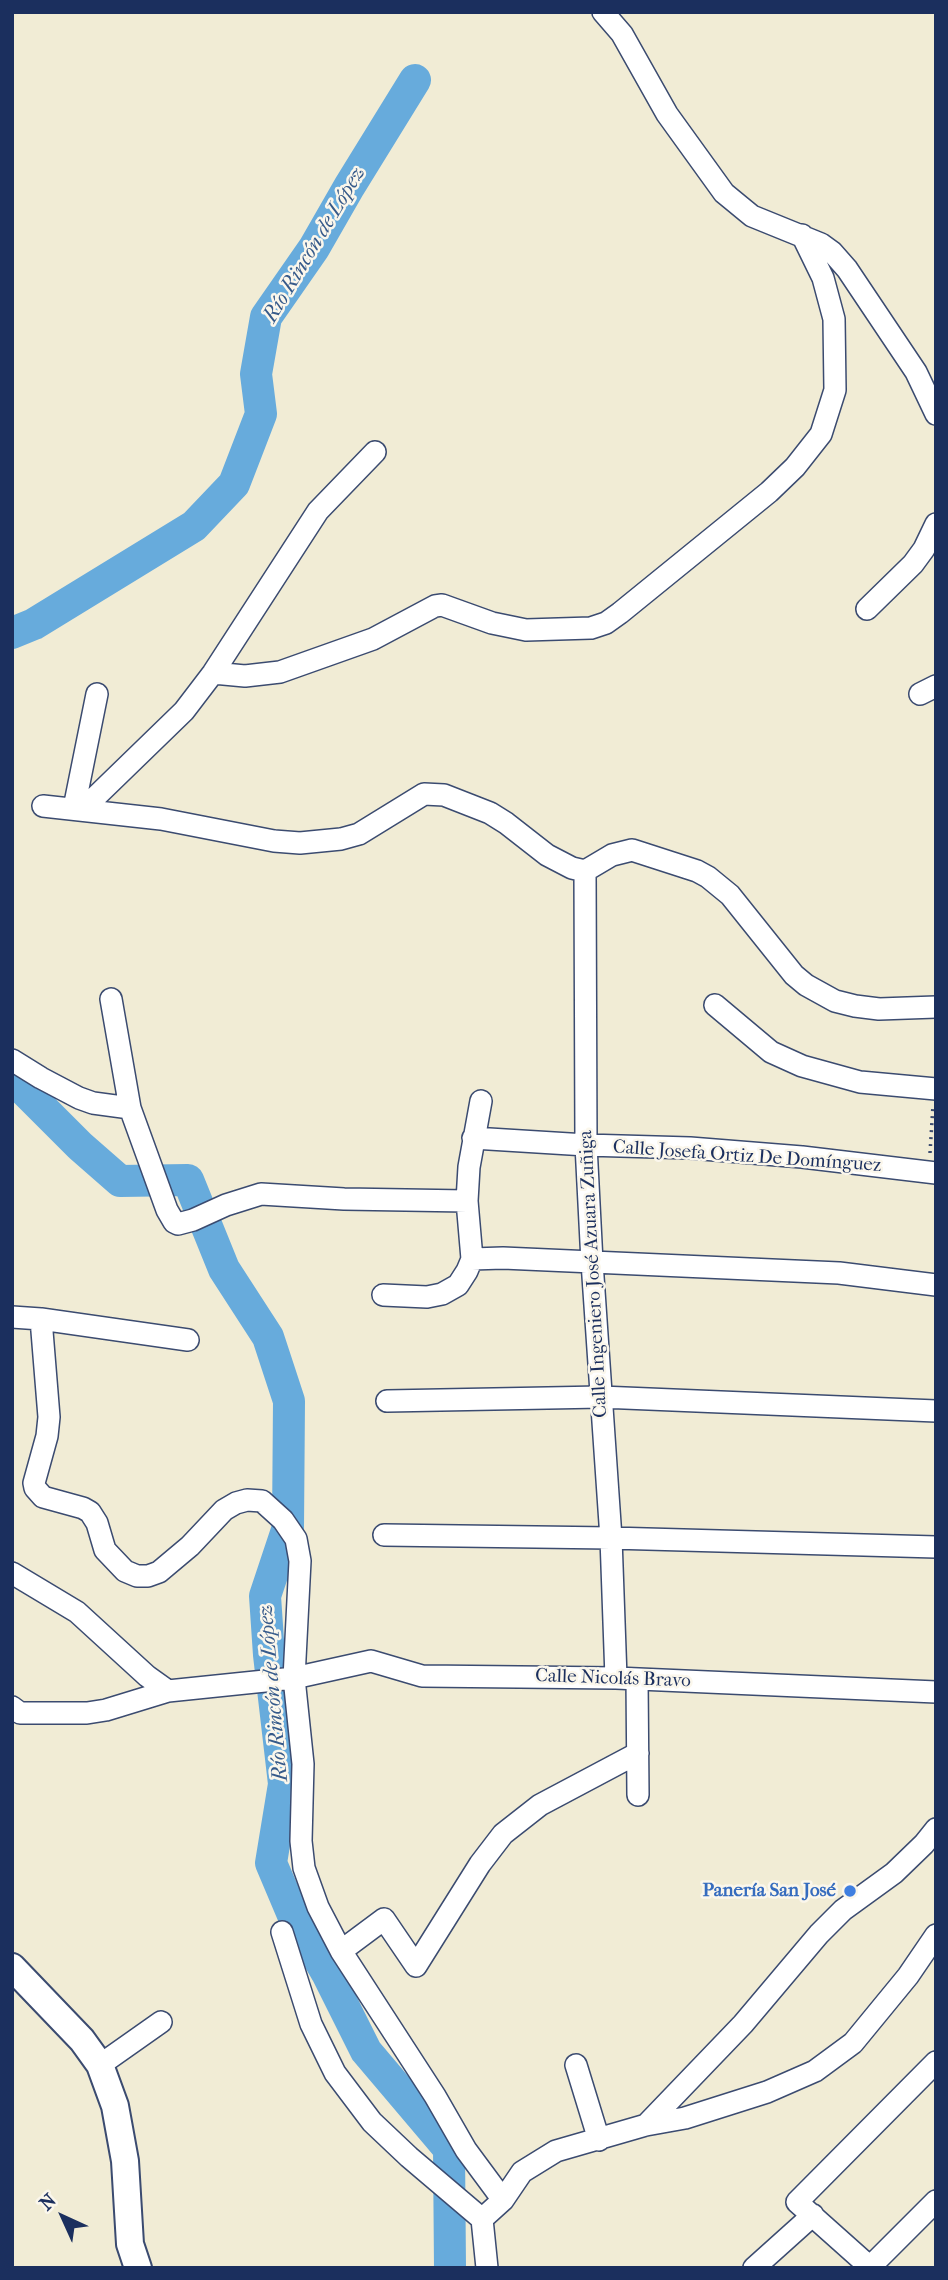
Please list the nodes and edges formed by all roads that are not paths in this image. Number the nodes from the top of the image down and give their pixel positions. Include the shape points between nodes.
1 (603, 12) edge
2 (802, 235) junction
3 (936, 414) edge
4 (376, 452) dead end
5 (936, 524) edge
6 (867, 609) dead end
7 (213, 673) junction
8 (97, 694) dead end
9 (43, 806) dead end
10 (78, 809) junction
11 (585, 871) junction
12 (111, 999) dead end
13 (715, 1004) dead end
14 (936, 1007) edge
15 (12, 1060) edge
16 (935, 1089) edge
17 (481, 1101) dead end
18 (130, 1108) junction
19 (473, 1138) junction
20 (586, 1145) junction
21 (932, 1173) edge
22 (467, 1201) junction
23 (472, 1259) junction
24 (592, 1262) junction
25 (936, 1285) edge
26 (383, 1296) dead end
27 (12, 1317) edge
28 (41, 1319) junction
29 (188, 1340) dead end
30 (601, 1397) junction
31 (387, 1401) dead end
32 (936, 1411) edge
33 (384, 1535) dead end
34 (611, 1538) junction
35 (936, 1547) edge
36 (12, 1573) edge
37 (295, 1678) junction
38 (626, 1679) junction
39 (168, 1691) junction
40 (936, 1692) edge
41 (12, 1707) edge
42 (638, 1753) junction
43 (638, 1795) dead end
44 (936, 1829) edge
45 (282, 1932) dead end
46 (936, 1935) edge
47 (341, 1951) junction
48 (12, 1967) edge
49 (161, 2022) dead end
50 (936, 2062) edge
51 (100, 2065) junction
52 (576, 2065) dead end
53 (646, 2125) junction
54 (599, 2140) junction
55 (503, 2200) junction
56 (936, 2201) edge
57 (805, 2209) junction
58 (482, 2219) junction
59 (131, 2260) edge
60 (870, 2267) edge
61 (487, 2268) edge
62 (754, 2268) edge

1 - 2 street via 622,34 667,114 724,193 752,216
2 - 3 street via 832,252 847,269 916,372
2 - 7 street via 823,278 834,319 835,390 825,426 811,448 769,492 613,618 591,628 526,630 435,606 373,639 281,672
4 - 7 street via 318,511
5 - 6 street via 913,564
7 - 10 street via 184,711
8 - 10 street
9 - 10 street
10 - 11 street via 300,843 359,834 406,803 435,793 490,813 547,855
11 - 14 street via 612,855 632,850 697,871 730,895 794,975 819,993 879,1009
11 - 20 street, Calle Ingeniero José Azuara Zuñiga
12 - 18 street
13 - 16 street via 771,1052 802,1066 860,1082
15 - 18 street via 79,1098
17 - 19 street
18 - 22 street via 167,1210 178,1224 261,1194
19 - 20 street, Calle Josefa Ortiz De Domínguez
19 - 22 street
20 - 21 street, Calle Josefa Ortiz De Domínguez via 802,1157
20 - 24 street, Calle Ingeniero José Azuara Zuñiga
22 - 23 street
23 - 24 street
23 - 26 street via 458,1285 442,1294
24 - 25 street via 839,1273
24 - 30 street, Calle Ingeniero José Azuara Zuñiga
27 - 28 street
28 - 29 street
28 - 37 street via 48,1417 36,1492 90,1512 108,1555 136,1576 148,1576 170,1564 224,1510 236,1503 262,1501 296,1539 300,1560
30 - 31 street
30 - 32 street
30 - 34 street, Calle Ingeniero José Azuara Zuñiga
33 - 34 street
34 - 35 street
34 - 38 street, Calle Ingeniero José Azuara Zuñiga
36 - 39 street via 77,1612
37 - 38 street, Calle Nicolás Bravo via 371,1661 422,1676
37 - 39 street, Calle Nicolás Bravo
37 - 47 street via 303,1764 304,1868
38 - 40 street, Calle Nicolás Bravo
38 - 42 street, Calle Ingeniero José Azuara Zuñiga
39 - 41 street, Calle Nicolás Bravo via 87,1713 20,1713
42 - 43 street, Calle Ingeniero José Azuara Zuñiga
42 - 47 street via 540,1805 503,1834 416,1966 384,1919
44 - 53 street via 894,1873 819,1934 743,2024
45 - 58 street via 311,2024 335,2073 372,2122
46 - 53 street via 853,2042 815,2071 767,2092 685,2118
47 - 55 street via 466,2150
48 - 51 main road
49 - 51 street
50 - 57 street
51 - 59 main road via 115,2106 125,2161
52 - 54 street
53 - 54 street
54 - 55 street via 556,2151 522,2172
55 - 58 street
56 - 60 street
57 - 60 street
57 - 62 street
58 - 61 street

